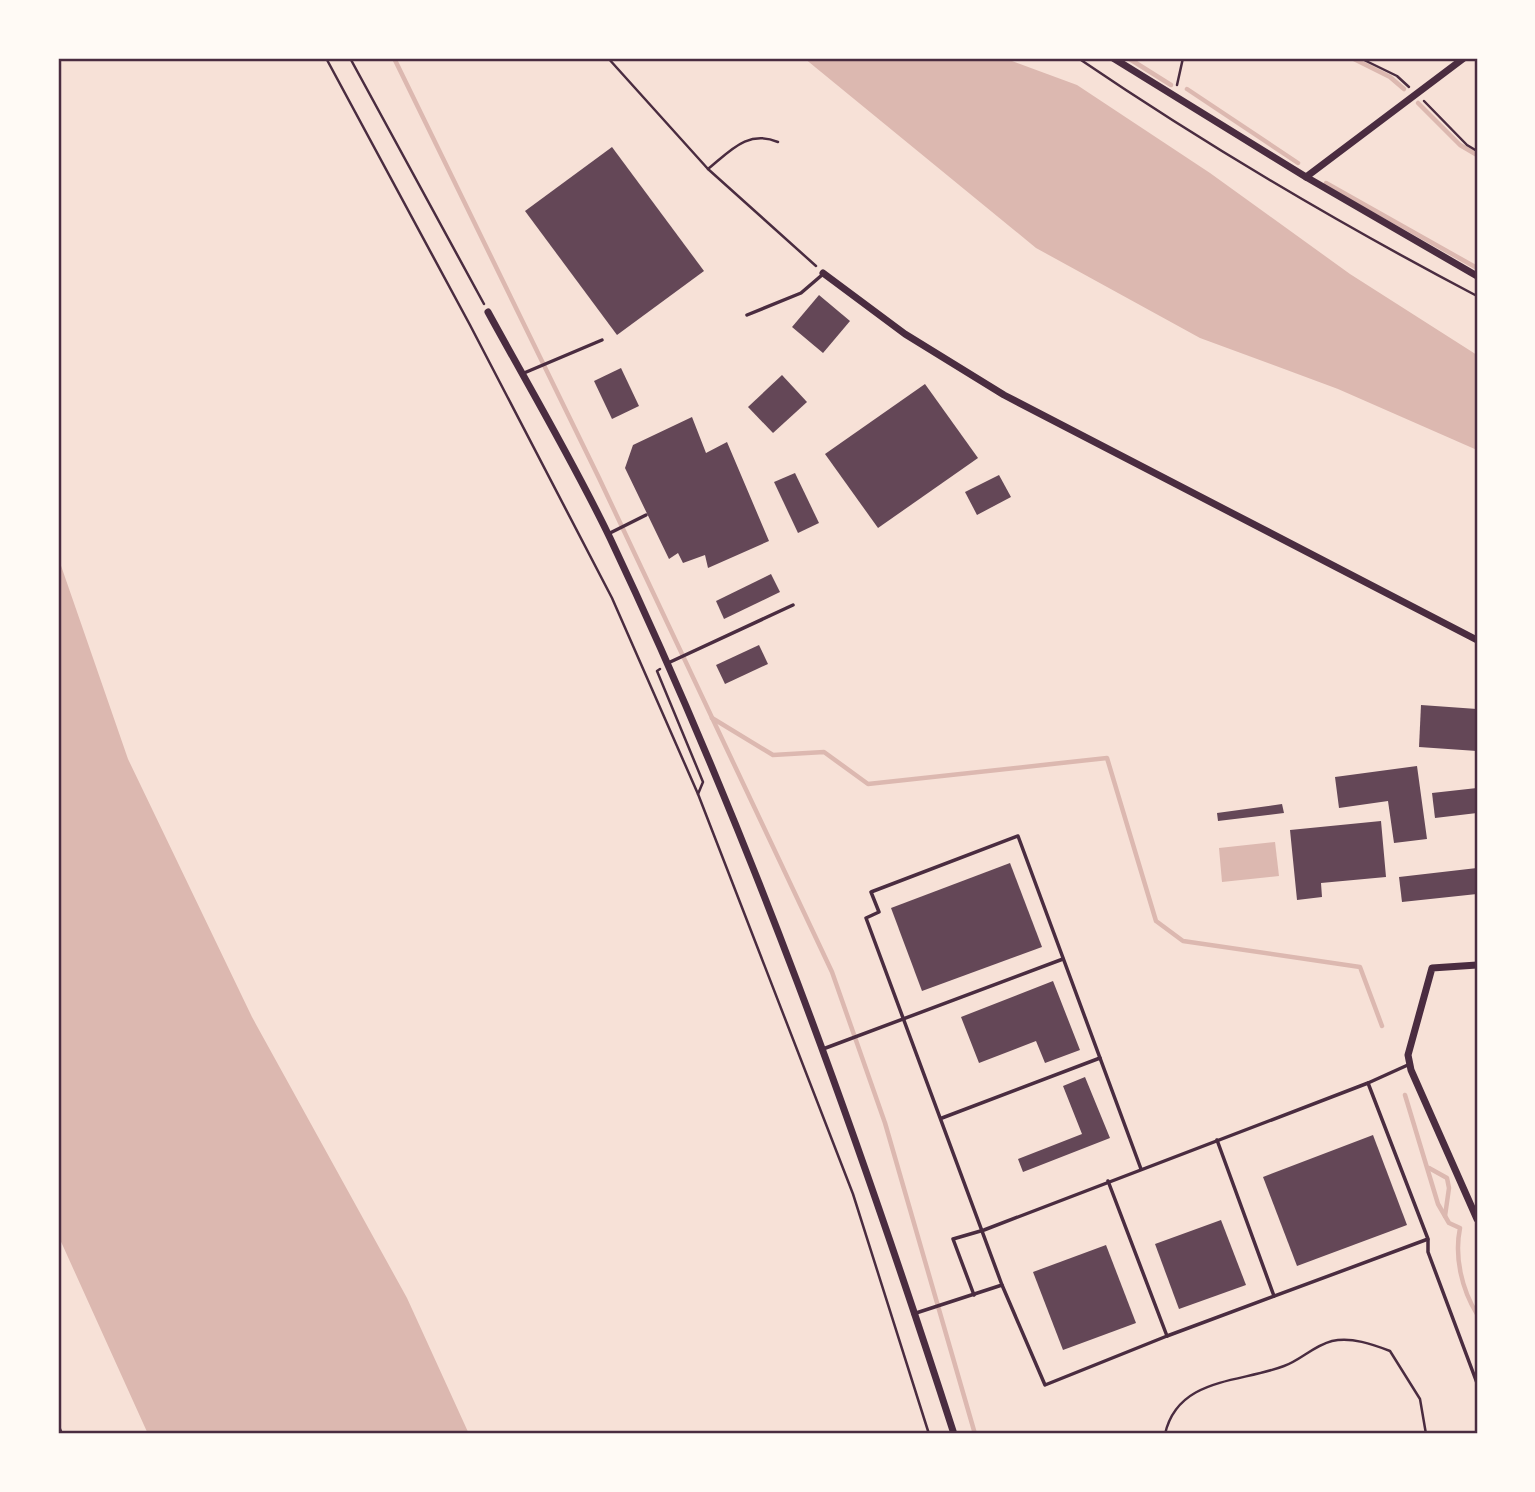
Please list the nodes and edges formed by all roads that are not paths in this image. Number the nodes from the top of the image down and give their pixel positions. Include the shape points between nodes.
1 (1113, 58) edge
2 (1464, 58) edge
3 (1306, 177) junction
4 (823, 273) joint
5 (1477, 276) edge
6 (488, 312) road end
7 (747, 315) dead end
8 (602, 340) dead end
9 (522, 373) junction
10 (646, 514) dead end
11 (611, 532) junction
12 (793, 605) dead end
13 (1477, 640) edge
14 (668, 663) junction
15 (1063, 959) junction
16 (1477, 965) edge
17 (904, 1018) junction
18 (822, 1050) junction
19 (1100, 1058) junction
20 (1410, 1064) junction
21 (1368, 1083) junction
22 (942, 1118) junction
23 (1217, 1140) junction
24 (1141, 1169) junction
25 (1108, 1181) junction
26 (1477, 1218) edge
27 (985, 1230) junction
28 (1427, 1239) junction
29 (1003, 1285) junction
30 (974, 1294) junction
31 (1274, 1296) junction
32 (913, 1314) junction
33 (1167, 1336) junction
34 (1477, 1383) edge
35 (954, 1434) edge

1 - 3 street
2 - 3 street
3 - 5 street
4 - 7 lane via 800,293
4 - 13 street via 905,334 1004,395
6 - 9 street
8 - 9 lane
9 - 11 street
10 - 11 lane
11 - 14 street
12 - 14 lane
14 - 18 street
15 - 17 lane
15 - 17 lane via 1018,836 871,892 879,912 866,918
15 - 19 lane
16 - 20 street via 1432,968 1408,1055
17 - 18 lane
17 - 22 lane
18 - 32 street
19 - 22 lane
19 - 24 lane
20 - 21 lane
20 - 26 street
21 - 23 lane
21 - 28 lane
22 - 27 lane
23 - 24 lane
23 - 31 lane
24 - 25 lane
25 - 27 lane
25 - 33 lane
27 - 29 lane
27 - 30 lane via 953,1239
28 - 31 lane
28 - 34 lane
29 - 30 lane
29 - 33 lane via 1045,1385
30 - 32 lane
31 - 33 lane
32 - 35 street

